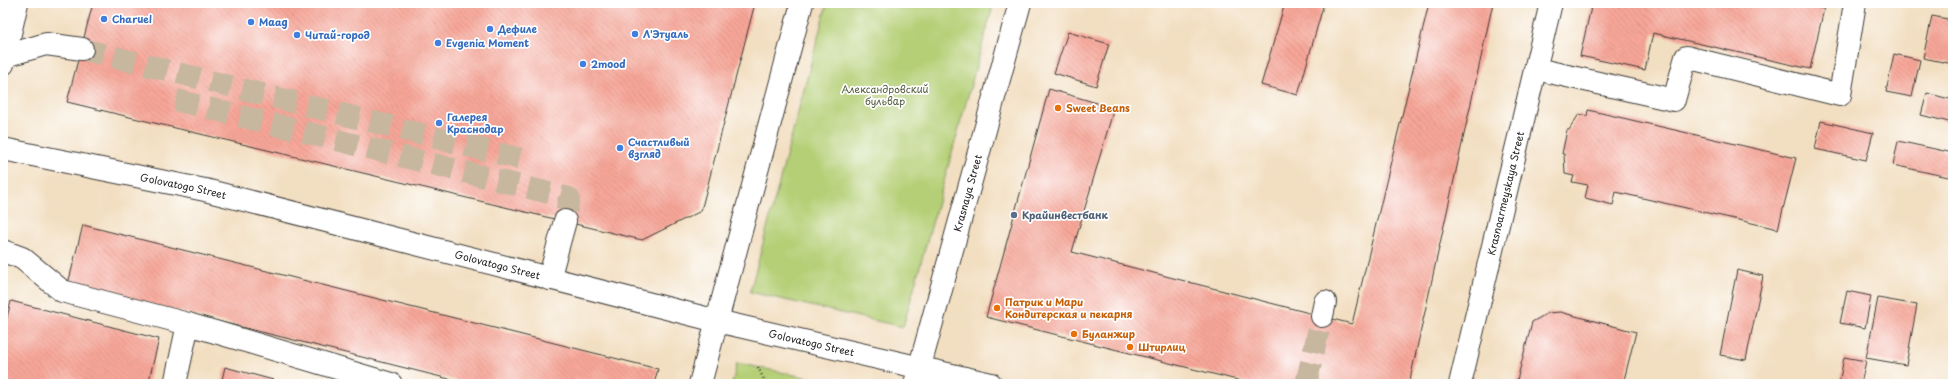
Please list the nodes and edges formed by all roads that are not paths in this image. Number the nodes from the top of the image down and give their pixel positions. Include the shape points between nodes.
1 (17, 3) edge
2 (802, 3) edge
3 (1020, 3) edge
4 (1550, 3) edge
5 (1855, 3) edge
6 (82, 49) tunnel mouth
7 (4, 60) edge
8 (1536, 69) junction
9 (3, 149) edge
10 (564, 221) tunnel mouth
11 (3, 251) edge
12 (549, 279) junction
13 (717, 321) junction
14 (188, 324) junction
15 (917, 376) edge
16 (175, 384) edge
17 (391, 384) edge
18 (700, 384) edge
19 (991, 384) edge
20 (1460, 384) edge

1 - 7 main road
2 - 13 main road
3 - 15 main road, Krasnaya Street
4 - 8 main road, Krasnoarmeyskaya Street
5 - 8 main road via 1840,95 1686,57 1674,100
6 - 7 main road via 46,44
8 - 20 main road, Krasnoarmeyskaya Street
9 - 12 main road, Golovatogo Street via 205,190
10 - 12 main road
11 - 14 main road via 22,258 62,291
12 - 13 main road, Golovatogo Street
13 - 15 main road, Golovatogo Street
13 - 18 main road
14 - 16 main road
14 - 17 main road
15 - 19 main road, Golovatogo Street

